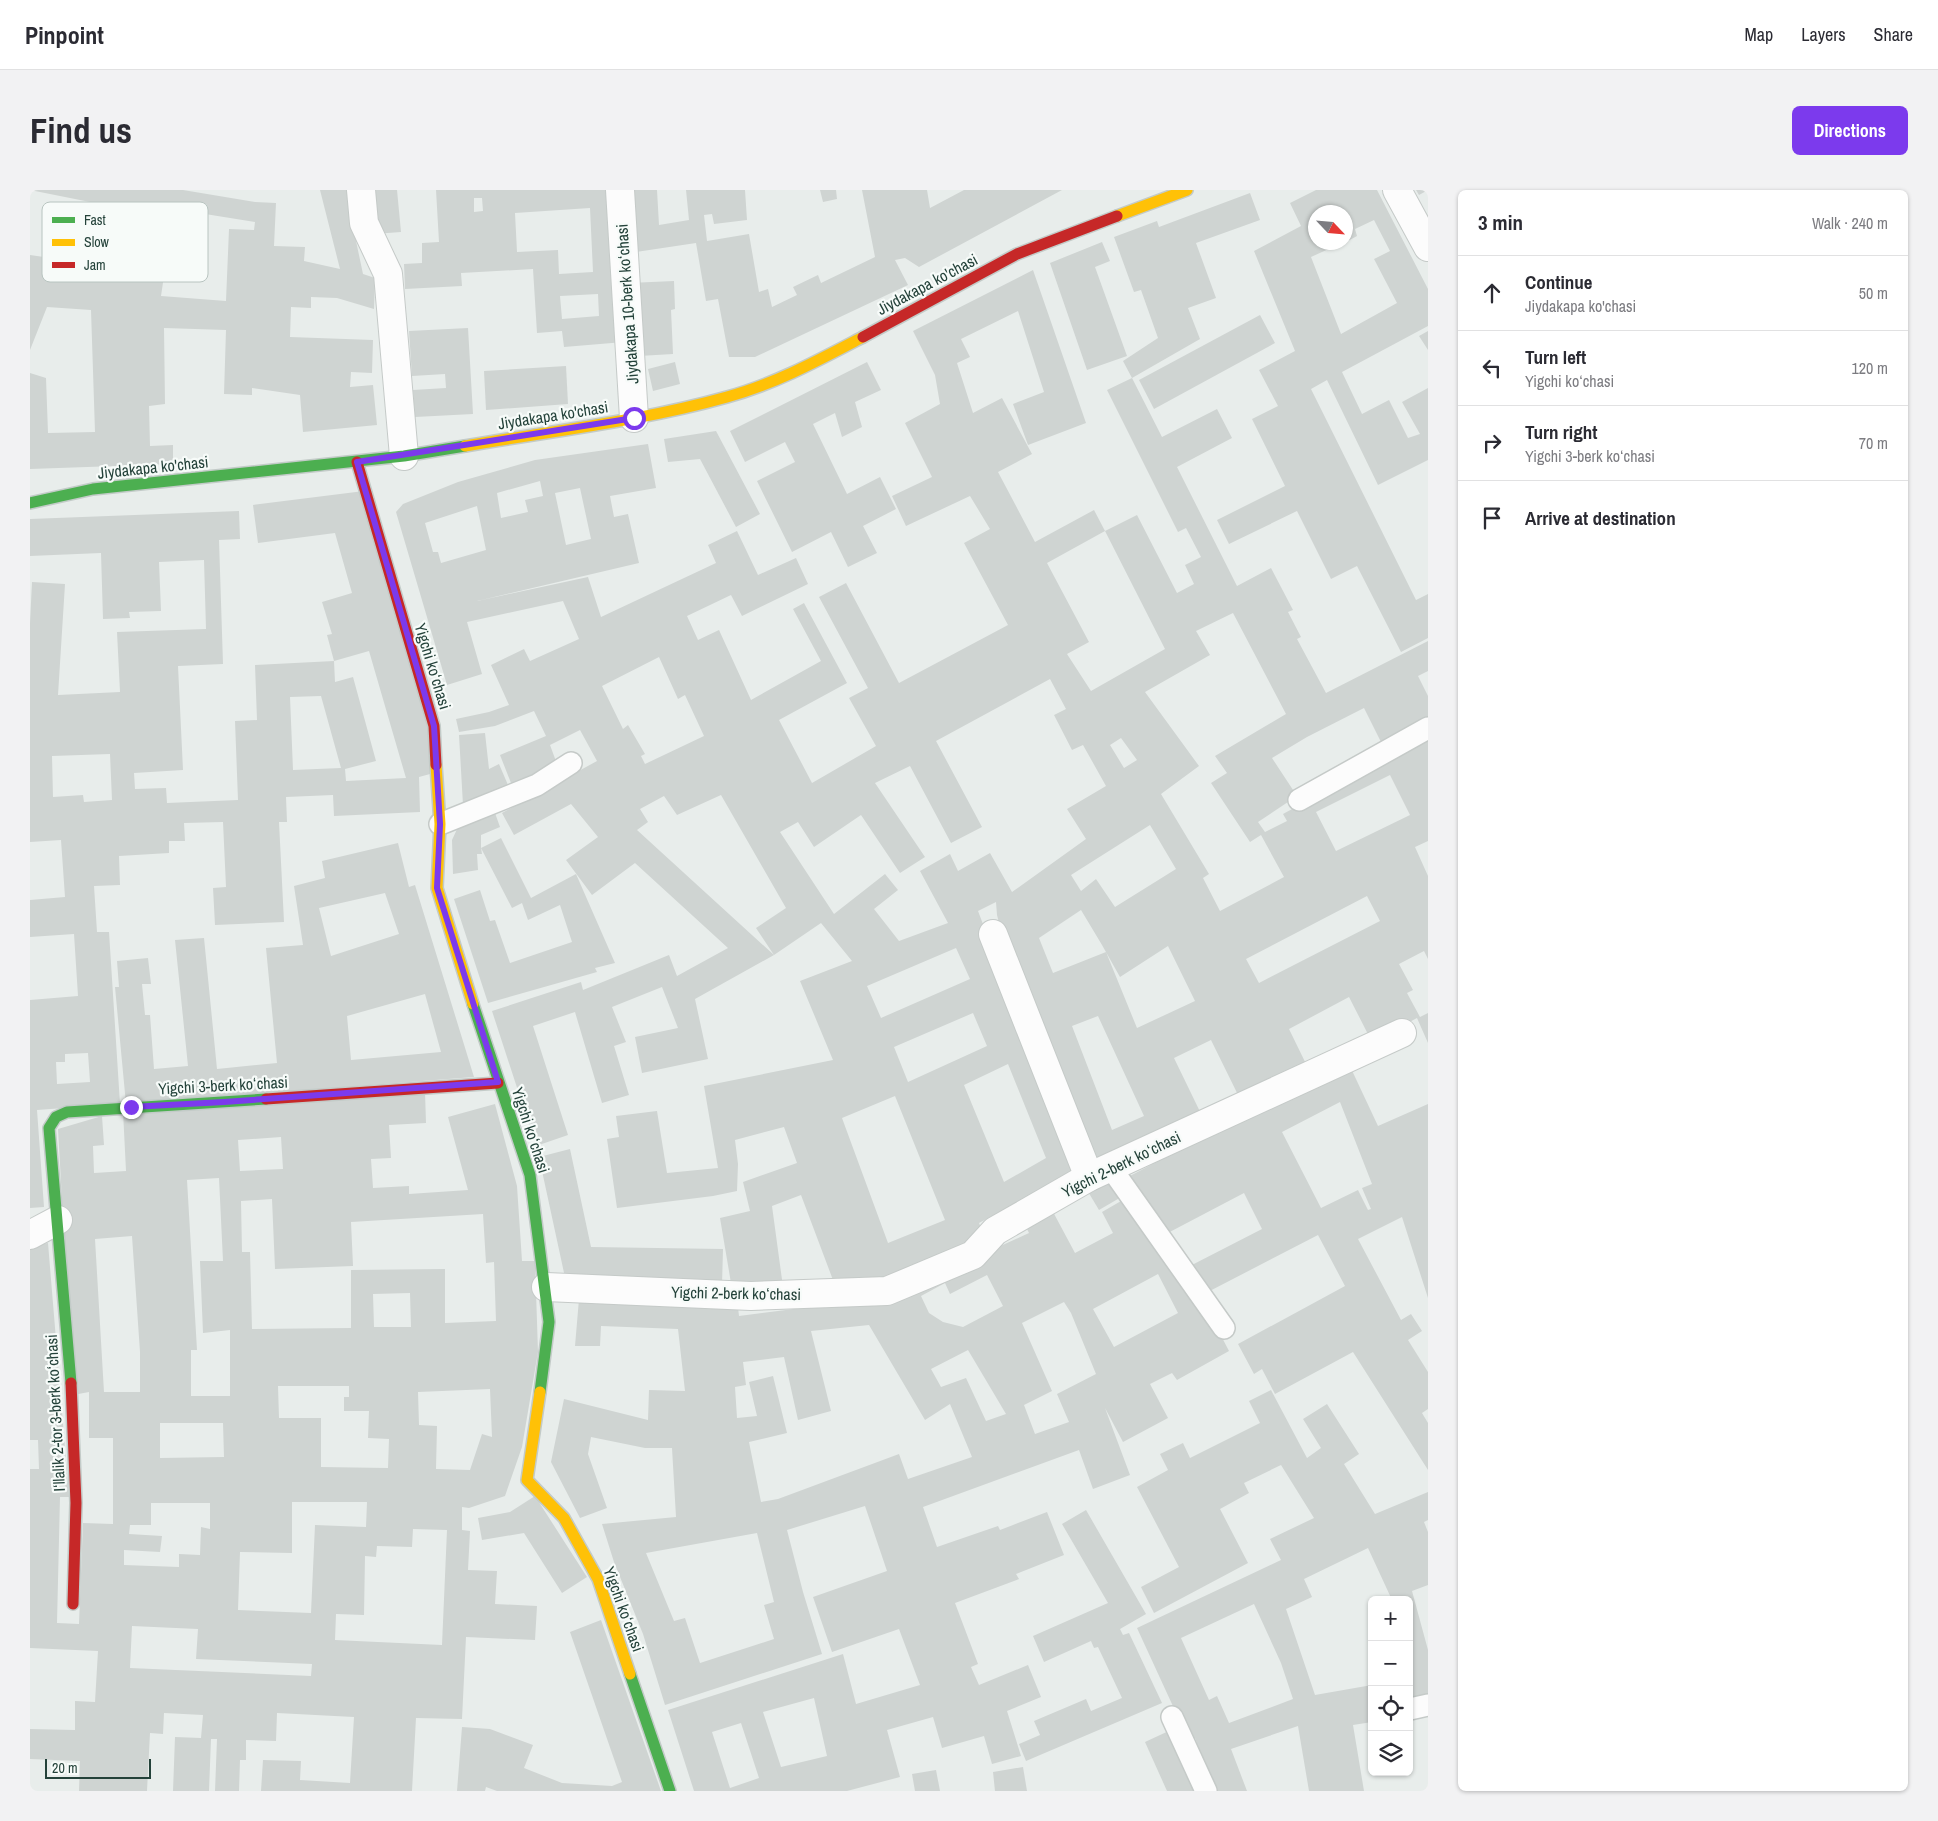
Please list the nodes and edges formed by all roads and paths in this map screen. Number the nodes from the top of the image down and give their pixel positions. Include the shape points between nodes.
1 (361, 190) edge
2 (620, 190) edge
3 (1188, 190) edge
4 (1397, 190) edge
5 (1156, 195) edge
6 (1428, 247) edge
7 (634, 418) junction
8 (404, 456) junction
9 (357, 462) junction
10 (30, 502) edge
11 (1428, 728) edge
12 (571, 764) dead end
13 (1299, 800) dead end
14 (440, 824) junction
15 (992, 934) dead end
16 (1402, 1034) dead end
17 (498, 1082) junction
18 (1100, 1172) junction
19 (58, 1220) junction
20 (30, 1235) edge
21 (546, 1287) junction
22 (1224, 1328) dead end
23 (73, 1604) dead end
24 (1428, 1705) edge
25 (1413, 1708) edge
26 (1172, 1717) dead end
27 (670, 1791) edge
28 (1206, 1791) edge

1 - 8 street via 364,223 388,274
2 - 7 street, Jiydakapa 10-berk koʻchasi
3 - 5 street, Jiydakapa ko'chasi
4 - 6 street
5 - 7 street, Jiydakapa ko'chasi via 1017,254 803,369 728,397
7 - 8 street, Jiydakapa ko'chasi
8 - 9 street, Jiydakapa ko'chasi
9 - 10 street, Jiydakapa ko'chasi via 93,489
9 - 14 street, Yigchi koʻchasi via 434,726
11 - 13 lane
12 - 14 lane via 537,785
14 - 17 street, Yigchi koʻchasi via 437,888
15 - 18 street
16 - 18 street, Yigchi 2-berk koʻchasi
17 - 19 street, Yigchi 3-berk koʻchasi via 67,1112 56,1118 49,1128
17 - 21 street, Yigchi koʻchasi via 530,1175
18 - 21 street, Yigchi 2-berk koʻchasi via 995,1231 973,1255 887,1291 751,1296
18 - 22 lane
19 - 20 street
19 - 23 street, Iʻllalik 2-tor 3-berk koʻchasi via 76,1503
21 - 27 street, Yigchi koʻchasi via 549,1322 527,1480 564,1518 598,1579
24 - 25 lane
26 - 28 lane

